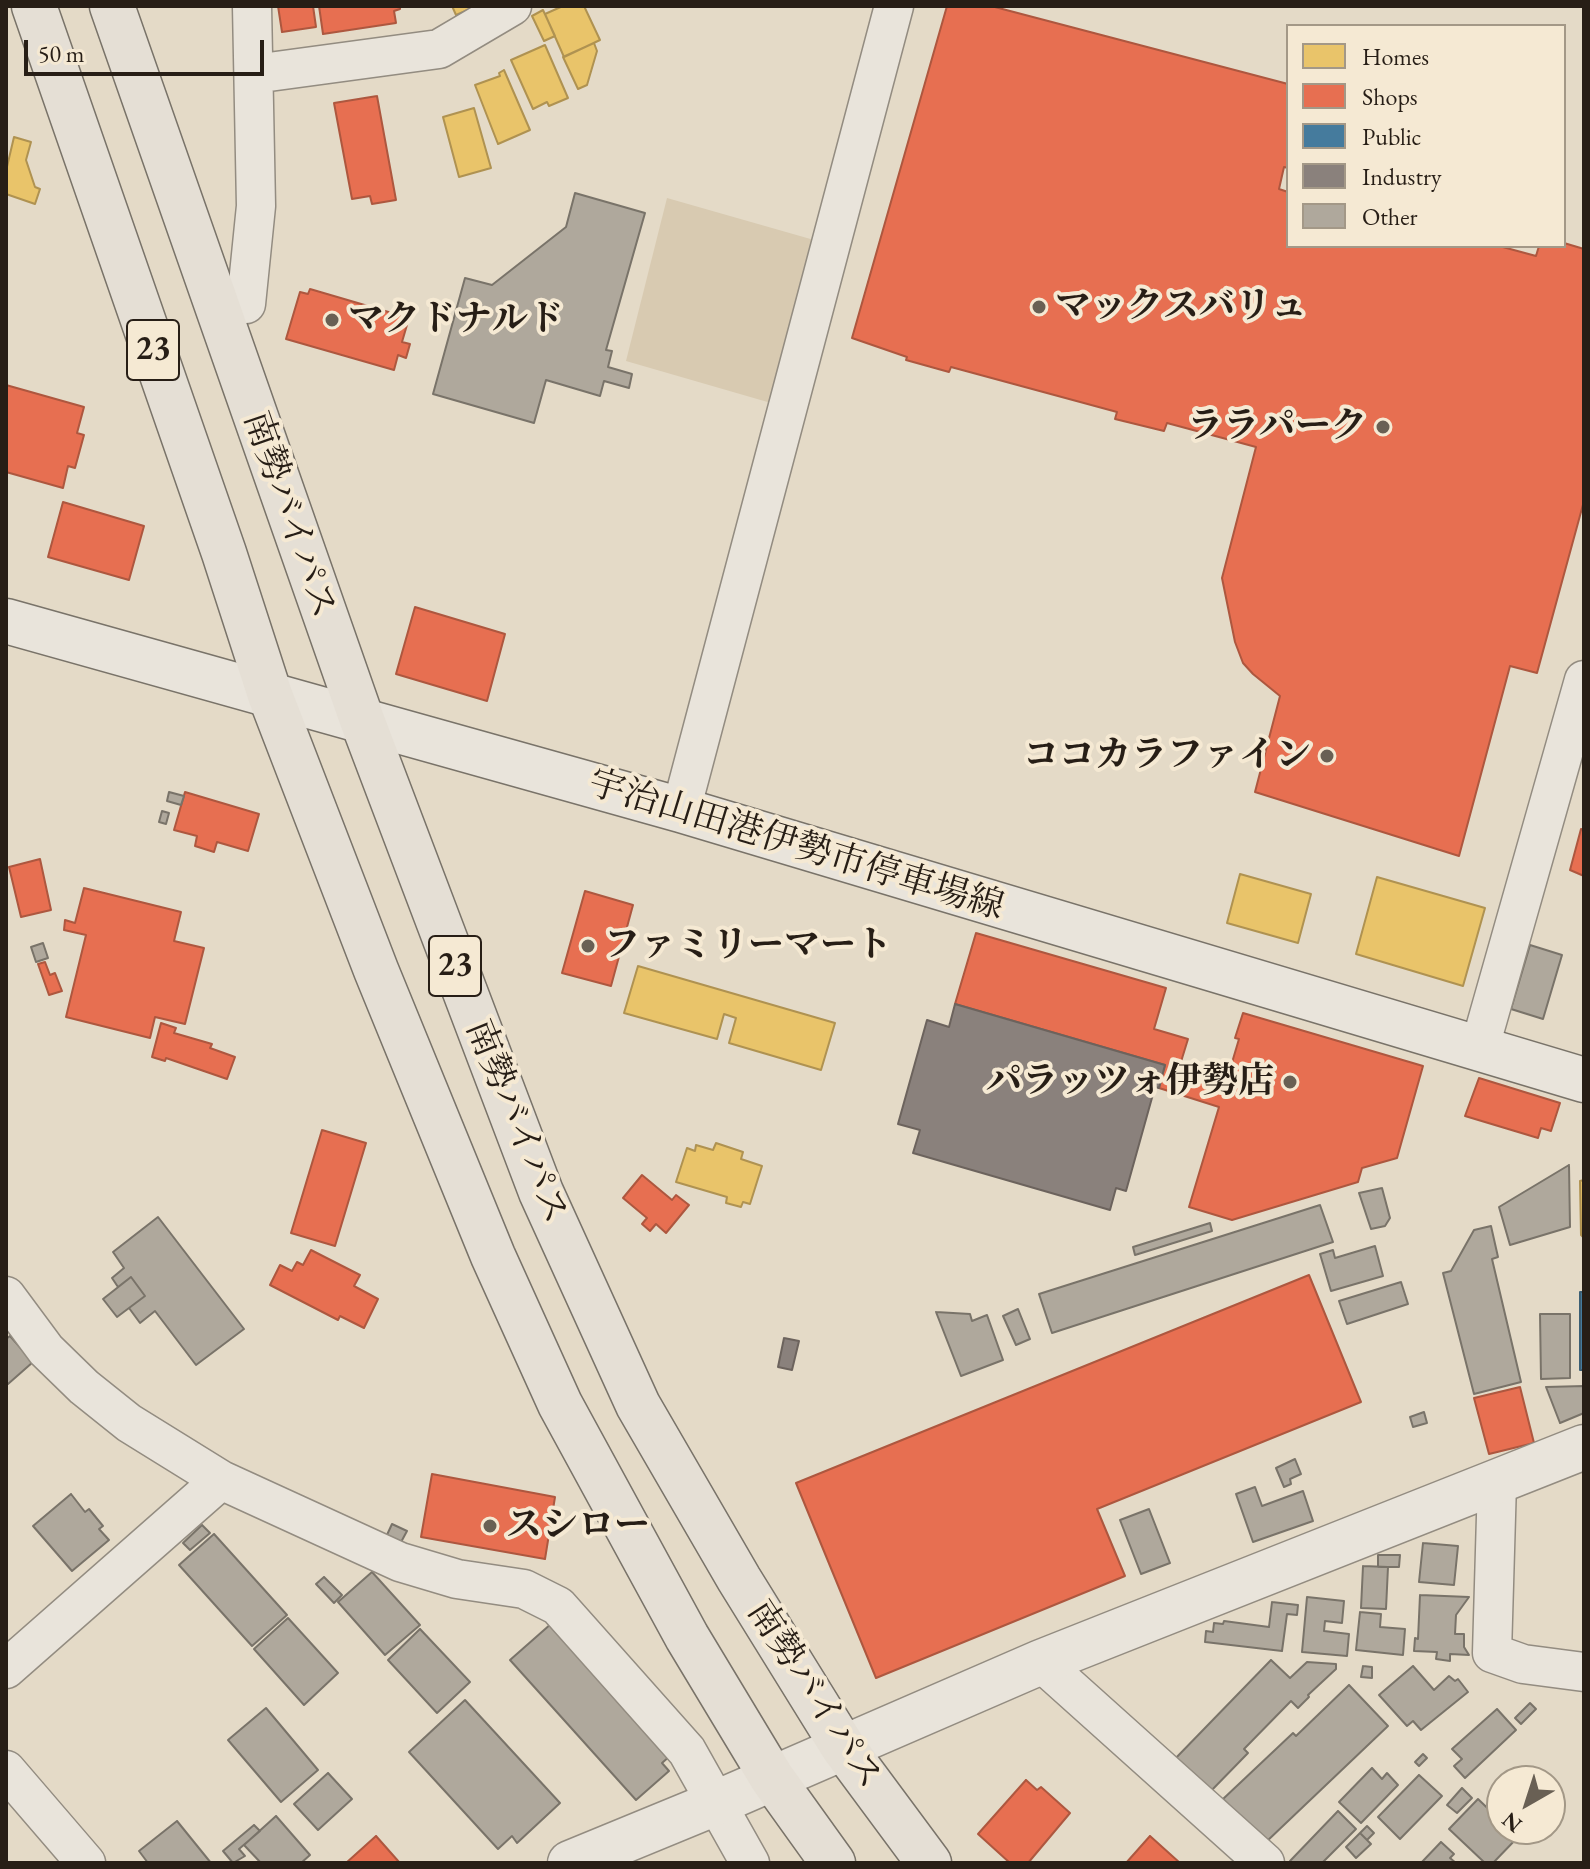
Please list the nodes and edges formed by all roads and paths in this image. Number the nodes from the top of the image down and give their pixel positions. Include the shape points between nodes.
1 (34, 6) edge
2 (112, 6) edge
3 (252, 6) edge
4 (512, 6) edge
5 (894, 6) edge
6 (254, 74) junction
7 (246, 304) dead end
8 (6, 621) edge
9 (1584, 680) edge
10 (270, 695) junction
11 (362, 720) junction
12 (681, 810) junction
13 (1479, 1050) junction
14 (1584, 1080) edge
15 (6, 1296) edge
16 (1584, 1447) edge
17 (221, 1480) junction
18 (1497, 1482) junction
19 (1041, 1662) junction
20 (6, 1669) edge
21 (1584, 1672) edge
22 (843, 1747) junction
23 (6, 1770) edge
24 (772, 1778) junction
25 (716, 1803) junction
26 (86, 1863) edge
27 (570, 1863) edge
28 (750, 1863) edge
29 (833, 1863) edge
30 (929, 1863) edge
31 (1265, 1863) edge

1 - 10 highway, 南勢バイパス / 23
2 - 11 highway, 南勢バイパス / 23
3 - 6 street
4 - 6 street via 439,49
5 - 12 street
6 - 7 street via 256,206
8 - 10 main road, 宇治山田港伊勢市停車場線
9 - 13 street
10 - 11 main road, 宇治山田港伊勢市停車場線
10 - 24 highway, 南勢バイパス / 23 via 376,970 560,1404 687,1637
11 - 12 main road, 宇治山田港伊勢市停車場線
11 - 22 highway, 南勢バイパス / 23 via 541,1192 638,1405
12 - 13 main road, 宇治山田港伊勢市停車場線
13 - 14 main road, 宇治山田港伊勢市停車場線
15 - 17 street via 46,1350 84,1387 129,1423
16 - 18 main road
17 - 20 street
17 - 25 street via 400,1562 457,1579 524,1589 558,1606 687,1751
18 - 19 main road
18 - 21 street via 1492,1653 1523,1664
19 - 22 main road
19 - 31 street
22 - 24 main road
22 - 30 highway, 南勢バイパス / 23
23 - 26 street
24 - 25 main road
24 - 29 highway, 南勢バイパス / 23
25 - 27 main road
25 - 28 street

